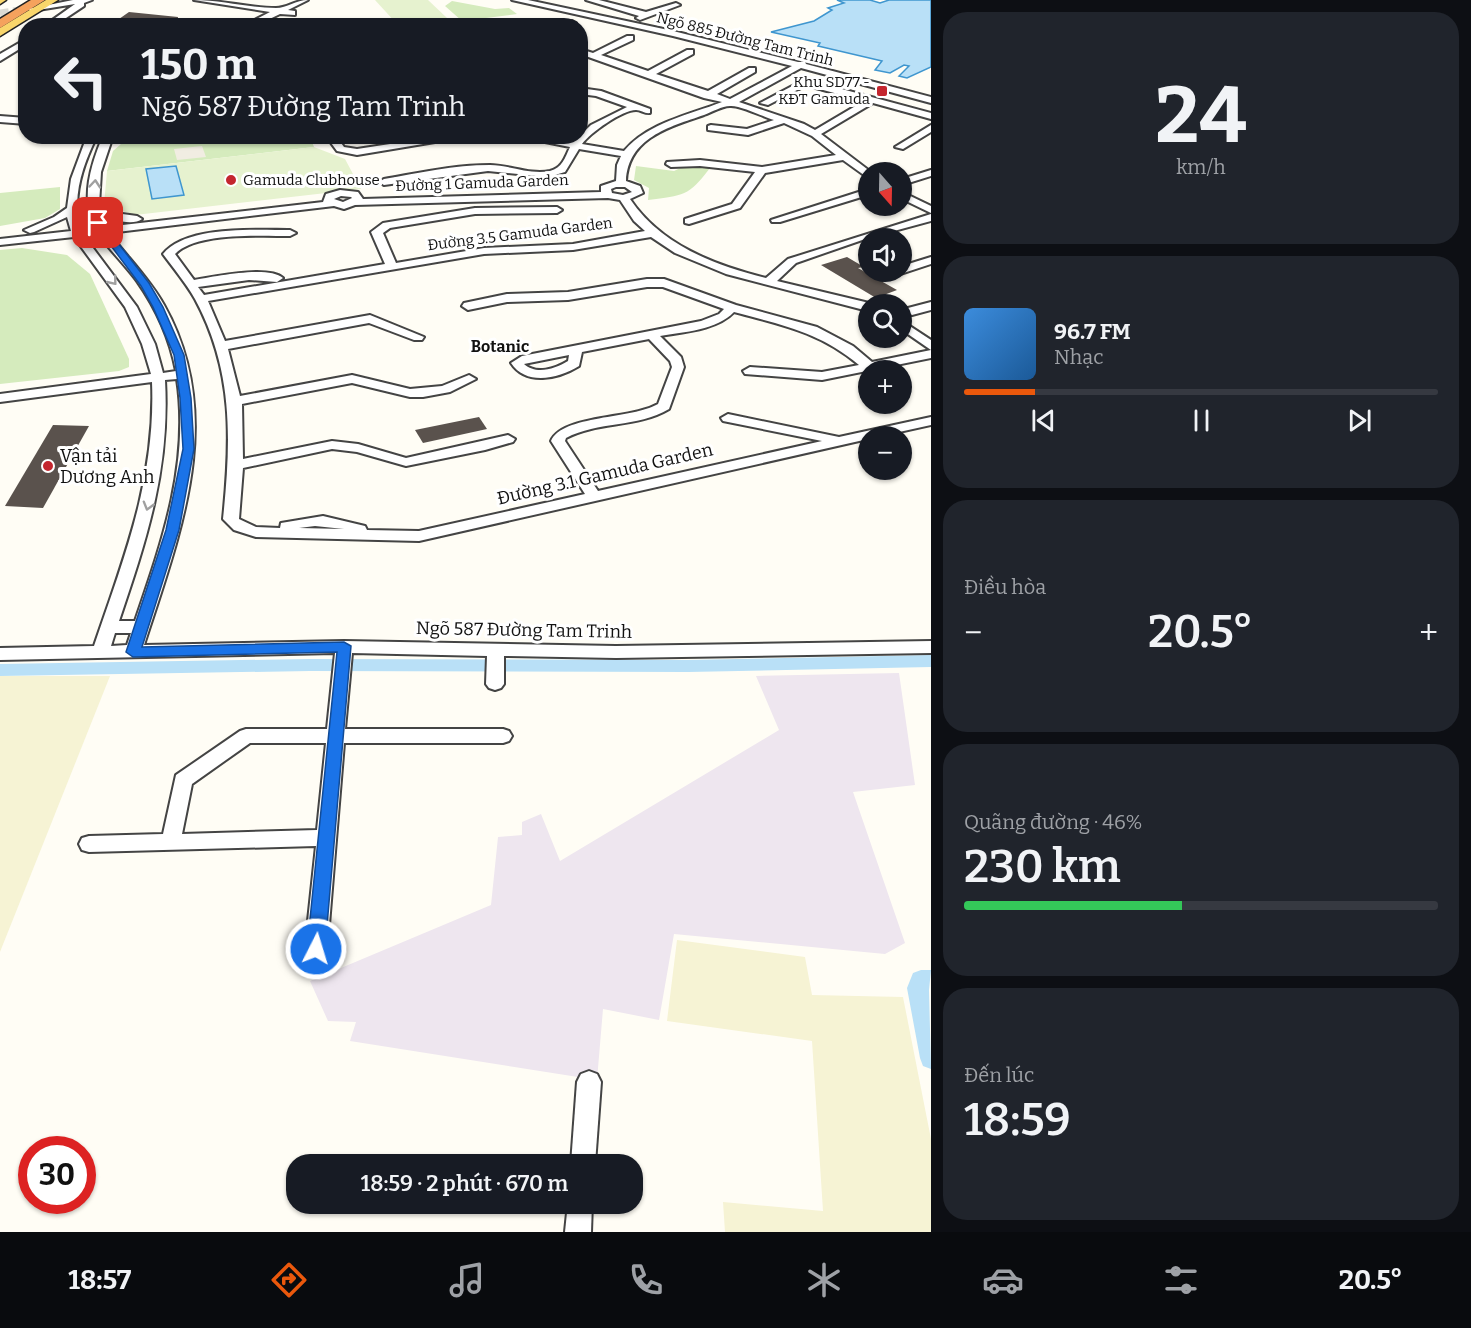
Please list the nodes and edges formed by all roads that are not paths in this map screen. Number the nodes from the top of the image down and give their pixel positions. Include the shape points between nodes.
1 (20, 0) edge
2 (53, 0) edge
3 (87, 0) edge
4 (198, 0) edge
5 (516, 0) edge
6 (560, 0) edge
7 (590, 0) edge
8 (307, 2) edge
9 (676, 5) dead end
10 (37, 6) edge
11 (280, 10) junction
12 (0, 12) edge
13 (292, 13) junction
14 (643, 17) junction
15 (21, 18) tunnel mouth
16 (60, 18) edge
17 (264, 18) edge
18 (281, 18) edge
19 (18, 20) edge
20 (0, 24) edge
21 (0, 33) edge
22 (630, 38) dead end
23 (18, 47) edge
24 (779, 50) dead end
25 (690, 52) dead end
26 (588, 54) edge
27 (595, 56) junction
28 (0, 58) edge
29 (813, 58) dead end
30 (800, 60) junction
31 (752, 70) dead end
32 (647, 75) junction
33 (588, 92) edge
34 (707, 96) junction
35 (872, 99) junction
36 (931, 100) edge
37 (729, 103) junction
38 (765, 103) dead end
39 (634, 107) junction
40 (647, 111) dead end
41 (931, 116) edge
42 (0, 119) edge
43 (18, 120) edge
44 (784, 120) junction
45 (931, 128) edge
46 (711, 129) dead end
47 (588, 132) edge
48 (815, 134) junction
49 (88, 144) edge
50 (105, 144) edge
51 (338, 144) edge
52 (412, 144) edge
53 (564, 144) edge
54 (575, 146) junction
55 (900, 147) dead end
56 (626, 154) junction
57 (844, 157) junction
58 (671, 164) dead end
59 (858, 168) edge
60 (762, 170) junction
61 (931, 173) edge
62 (912, 179) edge
63 (384, 182) dead end
64 (621, 183) junction
65 (607, 191) junction
66 (858, 194) edge
67 (624, 198) junction
68 (331, 200) junction
69 (912, 200) edge
70 (94, 207) junction
71 (74, 208) junction
72 (557, 210) dead end
73 (931, 210) edge
74 (931, 218) edge
75 (137, 219) junction
76 (776, 220) dead end
77 (689, 221) dead end
78 (150, 225) junction
79 (100, 227) junction
80 (77, 230) junction
81 (0, 232) edge
82 (290, 233) dead end
83 (652, 233) junction
84 (30, 234) junction
85 (0, 242) edge
86 (88, 249) junction
87 (119, 252) junction
88 (805, 259) junction
89 (931, 260) edge
90 (392, 267) junction
91 (912, 267) edge
92 (277, 278) dead end
93 (769, 282) junction
94 (191, 284) junction
95 (787, 286) junction
96 (201, 299) junction
97 (858, 304) edge
98 (468, 306) dead end
99 (931, 306) edge
100 (732, 308) junction
101 (912, 311) dead end
102 (912, 332) edge
103 (652, 335) junction
104 (418, 337) dead end
105 (221, 346) junction
106 (931, 346) edge
107 (576, 350) dead end
108 (931, 354) edge
109 (861, 360) edge
110 (903, 360) edge
111 (858, 369) edge
112 (750, 371) dead end
113 (184, 374) junction
114 (158, 378) junction
115 (469, 379) dead end
116 (0, 398) edge
117 (235, 401) junction
118 (728, 418) dead end
119 (931, 421) edge
120 (508, 439) dead end
121 (840, 440) junction
122 (236, 465) junction
123 (594, 496) junction
124 (108, 627) junction
125 (141, 627) junction
126 (931, 647) edge
127 (117, 653) junction
128 (0, 654) edge
129 (343, 660) junction
130 (335, 736) junction
131 (503, 736) dead end
132 (326, 838) junction
133 (171, 842) junction
134 (89, 844) dead end
135 (316, 949) dead end
136 (588, 1082) dead end
137 (584, 1154) edge
138 (579, 1214) edge
139 (578, 1232) edge

1 - 12 highway
2 - 10 main road
3 - 10 street
3 - 16 street
4 - 11 street
5 - 30 street, Ngõ 885 Đường Tam Trinh
6 - 14 street, Ngõ 885 Đường Tam Trinh
7 - 14 street, Ngõ 885 Đường Tam Trinh
8 - 11 street
8 - 13 street
9 - 14 street
10 - 15 main road
10 - 20 highway
11 - 13 street
11 - 17 street
13 - 18 street
14 - 24 street, Ngõ 885 Đường Tam Trinh
19 - 21 main road
22 - 27 street
23 - 28 street
25 - 32 street
26 - 27 street
27 - 32 street
29 - 30 street
30 - 36 street, Ngõ 885 Đường Tam Trinh
30 - 37 street
31 - 34 street
32 - 34 street
33 - 39 street
34 - 37 street
35 - 38 street via 805,84
35 - 41 street
35 - 48 street
37 - 44 street
37 - 56 street via 658,129
39 - 40 street
39 - 47 street
42 - 43 street
44 - 46 street via 748,132
44 - 48 street
45 - 55 street
48 - 57 street
49 - 71 street via 75,182
70 -> 50 street via 94,180
51 - 52 street via 357,152
53 - 54 street
54 - 56 street
54 - 63 street via 567,165 555,173 491,168
56 - 64 street
57 - 59 street
57 - 60 street
58 - 60 street
60 - 77 street via 736,206
61 - 62 street
64 - 65 street
64 - 67 street via 638,191 635,196
65 - 67 street
65 - 68 street, Đường 1 Gamuda Garden via 355,198 344,206
66 - 76 street
67 - 83 street
68 - 75 street
68 - 78 street
69 - 73 street
70 - 75 street via 112,216
70 - 79 street
71 - 80 street
71 - 84 street
72 - 90 street, Đường 3.5 Gamuda Garden via 475,211 387,225 377,232
74 - 88 street
75 - 79 street
78 - 79 street
78 - 87 street via 127,237
79 - 80 street
79 - 87 street
80 - 84 street
80 - 86 street
81 - 84 street
82 - 94 street via 243,233 175,247 170,250 171,258
83 - 90 street, Đường 3.5 Gamuda Garden via 573,247 484,251
83 - 93 street via 692,256
84 - 85 street
84 - 86 street
86 -> 114 street via 121,290 148,346
87 - 113 street via 158,307
88 - 93 street via 792,261
88 - 95 street
89 - 91 street
90 - 96 street, Đường 3.5 Gamuda Garden
92 - 94 street via 249,276
93 - 95 street
94 - 96 street
95 - 97 street
96 - 105 street
98 - 100 street via 507,298 568,296 664,283
99 - 101 street
100 - 103 street via 723,317 704,324
100 - 109 street via 813,330
102 - 106 street
103 - 107 street
103 - 123 street via 678,367 664,406 650,413 574,429 558,441
104 - 105 street via 370,319
105 - 117 street, Đường 3.1 Gamuda Garden
108 - 110 street
111 - 112 street via 822,376
113 - 114 street
113 - 125 street via 188,449 172,530
114 - 116 street
114 -> 124 street via 158,457 150,504
115 - 117 street via 445,389 410,393 352,379
117 - 122 street, Đường 3.1 Gamuda Garden
118 - 121 street, Đường 3.1 Gamuda Garden
119 - 121 street, Đường 3.1 Gamuda Garden
120 - 122 street via 406,462 358,448 332,446
121 - 123 street, Đường 3.1 Gamuda Garden
122 - 123 street, Đường 3.1 Gamuda Garden via 231,519 235,525 256,532 318,519 378,535 419,536
124 - 125 street
124 - 127 street
125 - 127 street
126 - 129 street, Ngõ 587 Đường Tam Trinh via 616,652 496,667
127 - 128 street, Ngõ 587 Đường Tam Trinh
127 - 129 street, Ngõ 587 Đường Tam Trinh
129 - 130 street
130 - 131 street
130 - 132 street
130 - 133 street via 246,736 183,780
132 - 133 street
132 - 135 street
133 - 134 street
136 - 137 street
138 - 139 street

